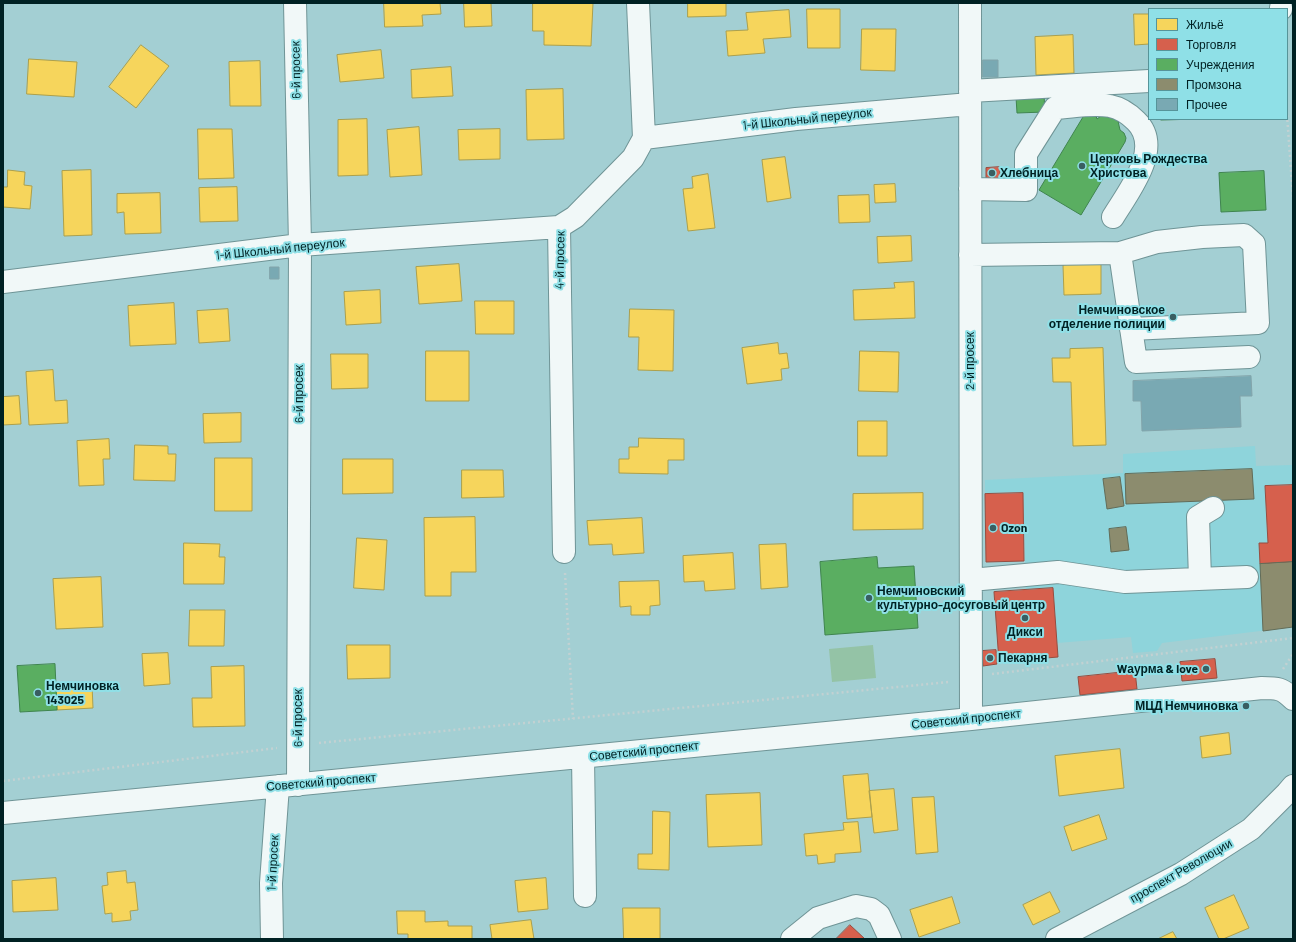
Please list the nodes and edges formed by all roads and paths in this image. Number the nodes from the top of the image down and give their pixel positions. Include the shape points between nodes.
1 (295, 3) edge
2 (638, 3) edge
3 (970, 3) edge
4 (1148, 80) edge
5 (970, 98) junction
6 (1287, 120) edge
7 (644, 138) junction
8 (970, 190) junction
9 (1293, 198) edge
10 (1113, 217) dead end
11 (559, 227) junction
12 (300, 245) junction
13 (1120, 253) junction
14 (970, 254) junction
15 (3, 282) edge
16 (1131, 329) junction
17 (1249, 357) dead end
18 (1213, 508) dead end
19 (564, 552) joint
20 (1247, 577) dead end
21 (1200, 579) junction
22 (971, 580) junction
23 (1293, 638) edge
24 (971, 677) junction
25 (1288, 694) edge
26 (573, 718) junction
27 (971, 719) junction
28 (298, 745) junction
29 (583, 757) junction
30 (3, 781) edge
31 (288, 786) junction
32 (1293, 786) edge
33 (3, 813) edge
34 (586, 896) dead end
35 (272, 939) edge
36 (792, 939) edge
37 (890, 939) edge
38 (1057, 939) edge

1 - 12 street, 6-й просек
2 - 7 street
3 - 5 street, 2-й просек
4 - 5 street, 1-й Школьный переулок
5 - 7 street, 1-й Школьный переулок
5 - 8 street, 2-й просек
6 - 9 path
7 - 11 street, 4-й просек via 632,158 574,217
8 - 10 street via 1026,190 1026,154 1055,108 1112,106 1132,116 1140,124 1147,144 1141,170
8 - 14 street, 2-й просек
11 - 12 street, 1-й Школьный переулок
11 - 19 street, 4-й просек
12 - 15 street, 1-й Школьный переулок
12 - 28 street, 6-й просек
13 - 14 street
13 - 16 street
13 - 16 street via 1157,242 1202,237 1244,235 1254,244 1258,323
14 - 22 street, 2-й просек
16 - 17 street via 1136,362
18 - 21 street via 1198,517
19 - 26 path
20 - 21 street
21 - 22 street via 1125,582 1058,572
22 - 24 street, 2-й просек
23 - 24 path
24 - 26 path via 950,682
24 - 27 street, 2-й просек
25 - 27 street, Советский проспект via 1274,688 1262,688
26 - 28 path
27 - 29 street, Советский проспект
28 - 30 path
28 - 31 street, 6-й просек
29 - 31 street, Советский проспект
29 - 34 street
31 - 33 street, Советский проспект
31 - 35 street, 1-й просек via 271,883
32 - 38 street, проспект Революции via 1251,829 1180,874
36 - 37 street via 818,918 856,906 871,909 878,915

